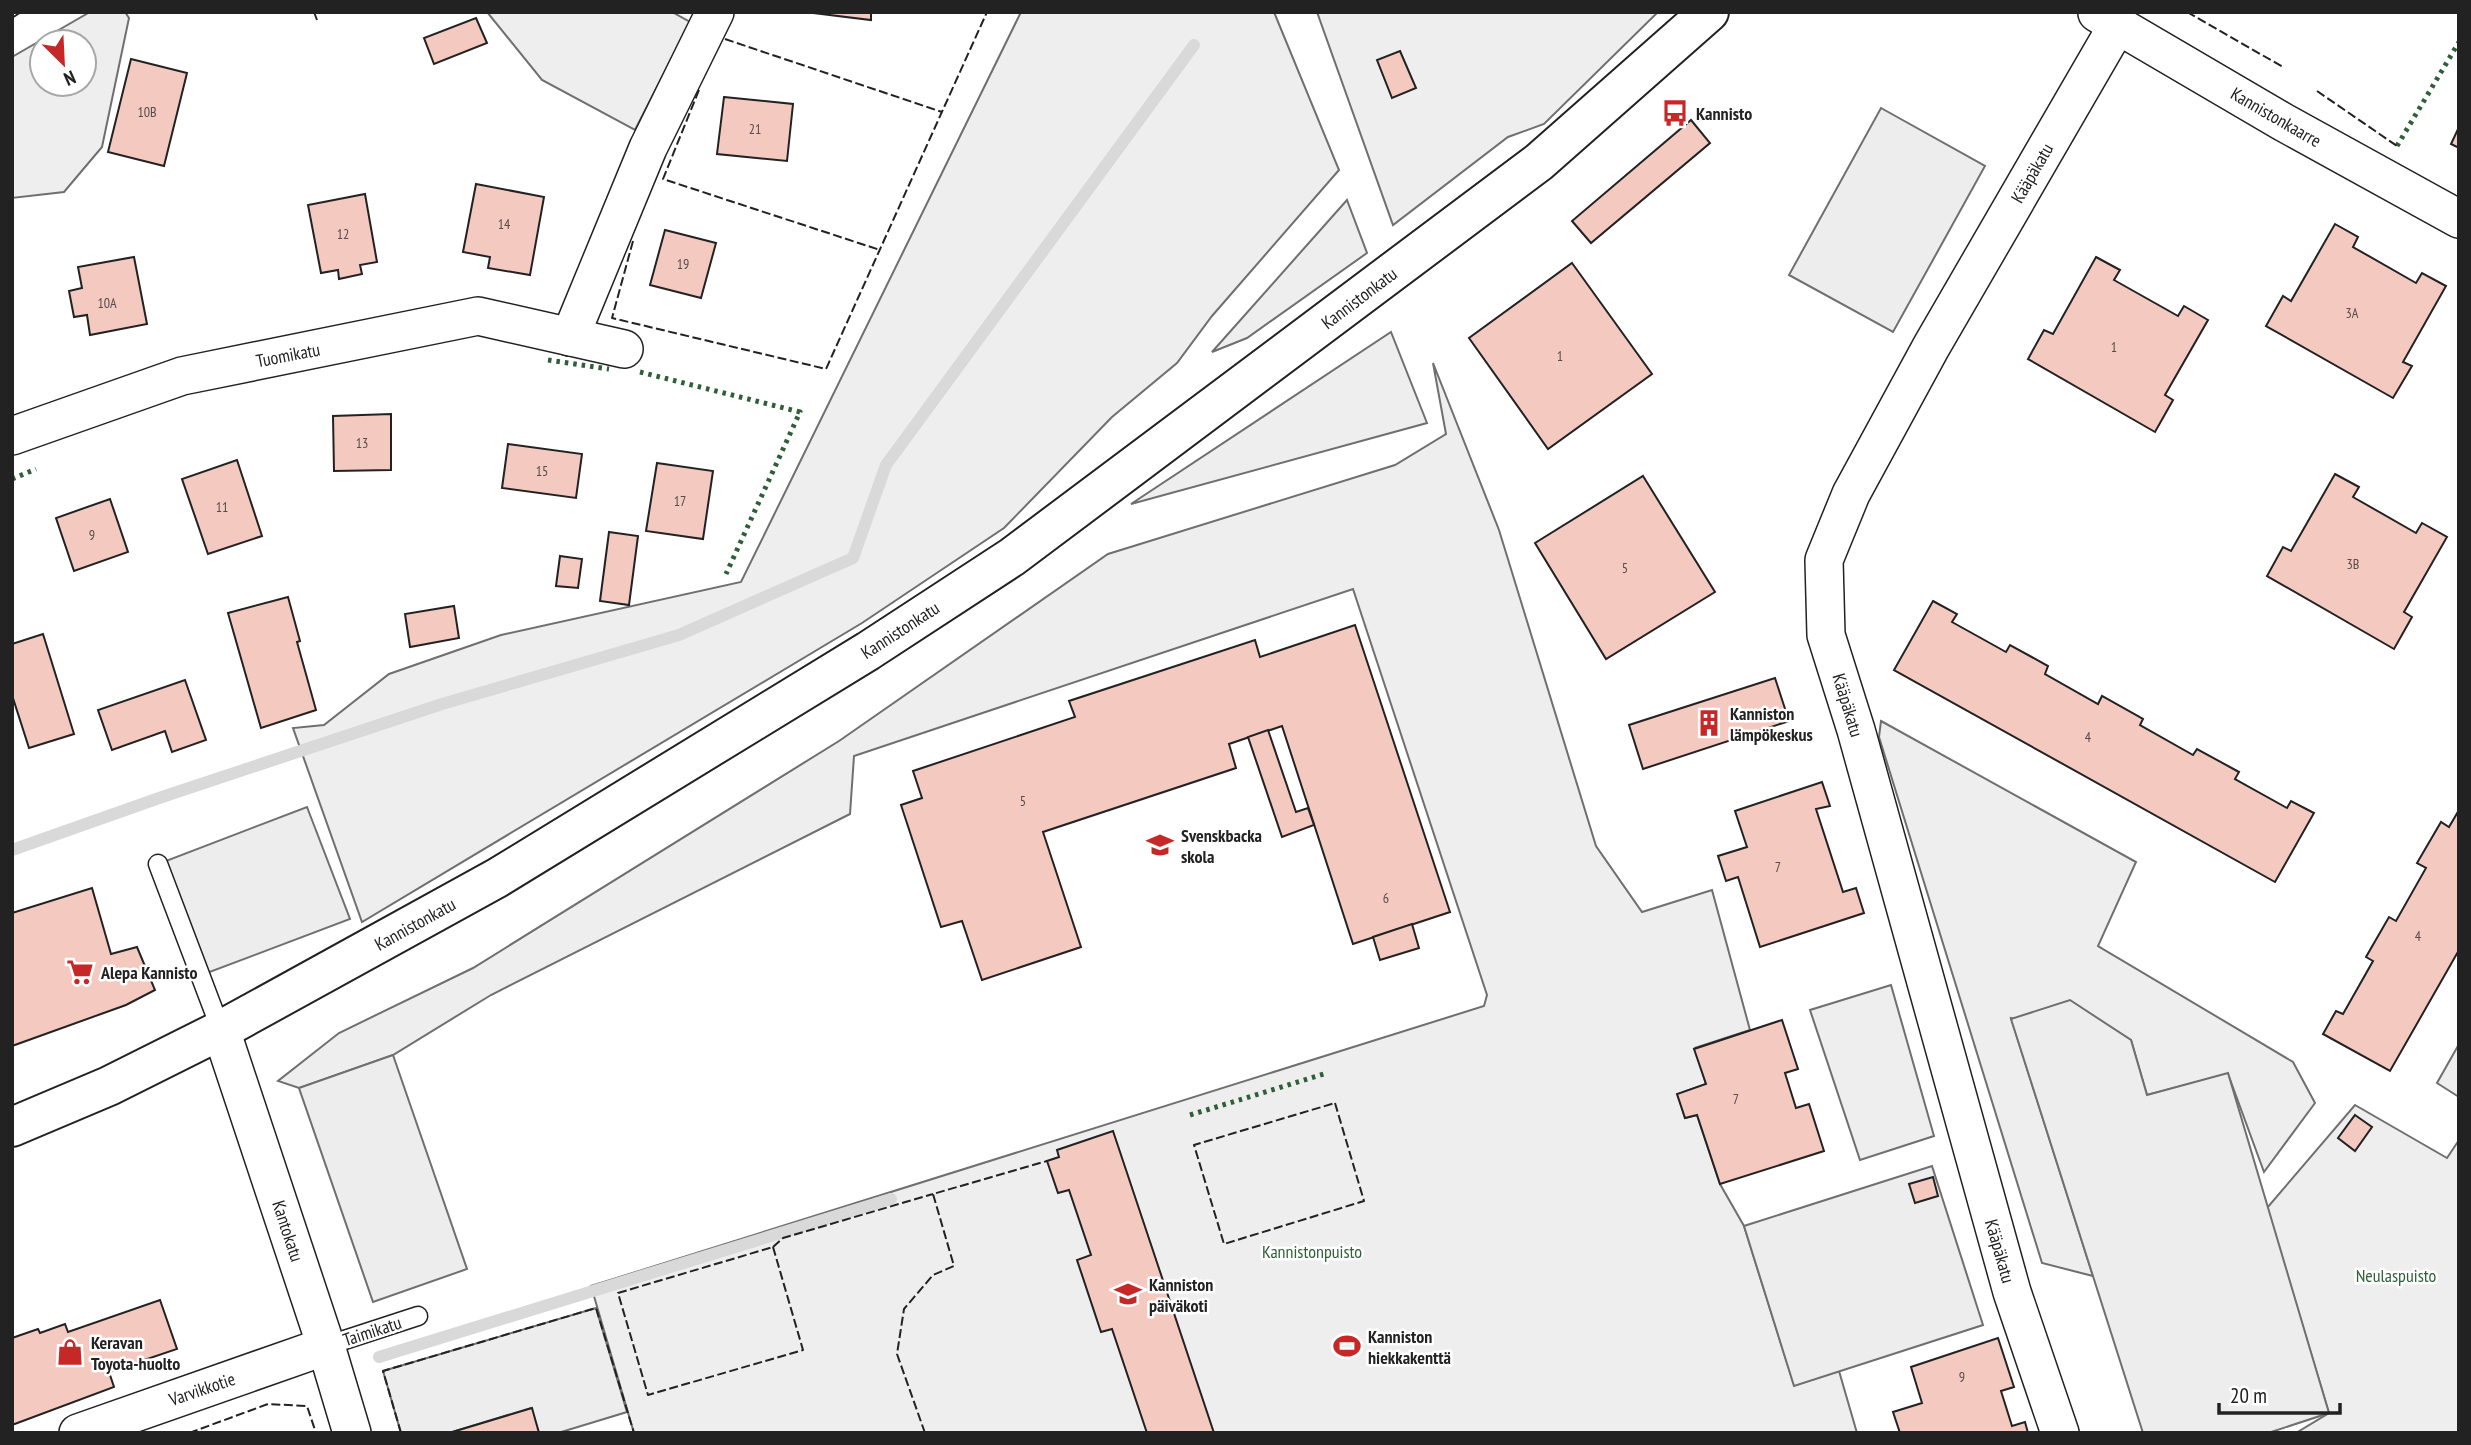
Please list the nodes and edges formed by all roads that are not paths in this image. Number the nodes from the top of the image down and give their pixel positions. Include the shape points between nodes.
1 (715, 12) edge
2 (1709, 12) edge
3 (2107, 19) edge
4 (2459, 219) edge
5 (570, 337) junction
6 (624, 349) dead end
7 (12, 436) edge
8 (158, 864) dead end
9 (221, 1030) junction
10 (12, 1127) edge
11 (418, 1316) dead end
12 (326, 1346) junction
13 (78, 1433) edge
14 (352, 1433) edge
15 (2060, 1433) edge

1 - 5 street via 648,148
2 - 9 street, Kannistonkatu via 1539,162 1012,557 868,651 497,878
3 - 4 street, Kannistonkaarre
3 - 15 street, Kääpäkatu via 1851,494 1824,560 1826,635 2012,1292
5 - 6 street, Tuomikatu
5 - 7 street, Tuomikatu via 478,316 182,376
8 - 9 lane
9 - 10 street, Kannistonkatu via 109,1086
9 - 12 street, Kantokatu
11 - 12 lane, Taimikatu
12 - 13 street, Varvikkotie
12 - 14 street, Kantokatu

